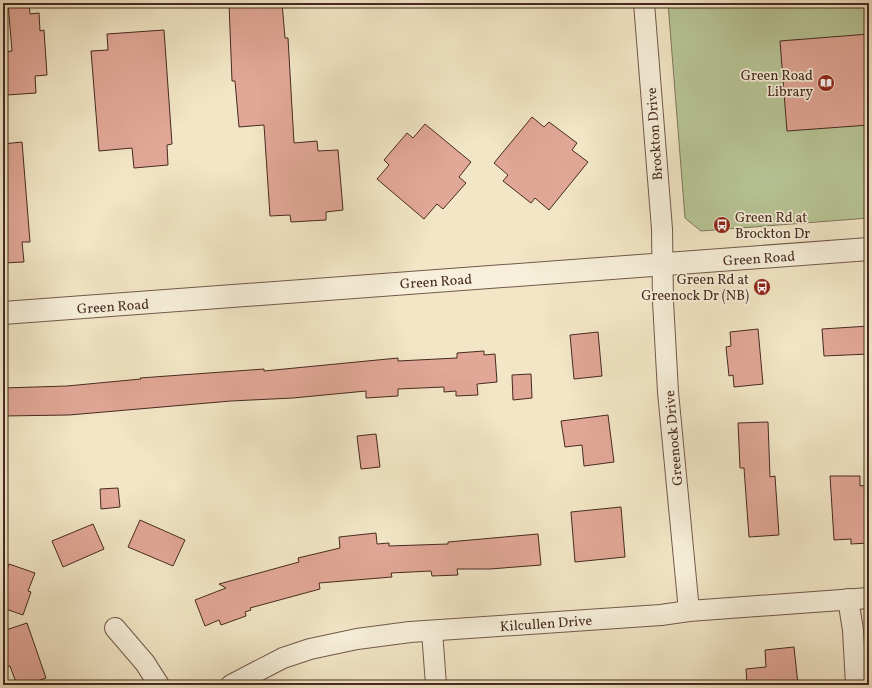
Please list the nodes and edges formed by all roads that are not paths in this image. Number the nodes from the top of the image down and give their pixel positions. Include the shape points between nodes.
1 (644, 3) edge
2 (869, 250) edge
3 (663, 264) junction
4 (3, 313) edge
5 (869, 598) edge
6 (848, 599) junction
7 (688, 611) junction
8 (115, 628) dead end
9 (432, 631) junction
10 (159, 685) edge
11 (231, 685) edge
12 (436, 685) edge
13 (856, 685) edge

1 - 3 street, Brockton Drive
2 - 3 street, Green Road
3 - 4 street, Green Road
3 - 7 street, Greenock Drive via 668,392
5 - 6 street, Kilcullen Drive
6 - 7 street, Kilcullen Drive
6 - 13 street via 853,630
7 - 9 street, Kilcullen Drive
8 - 10 street via 145,663
9 - 11 street, Kilcullen Drive via 357,639 310,649 283,658
9 - 12 street

